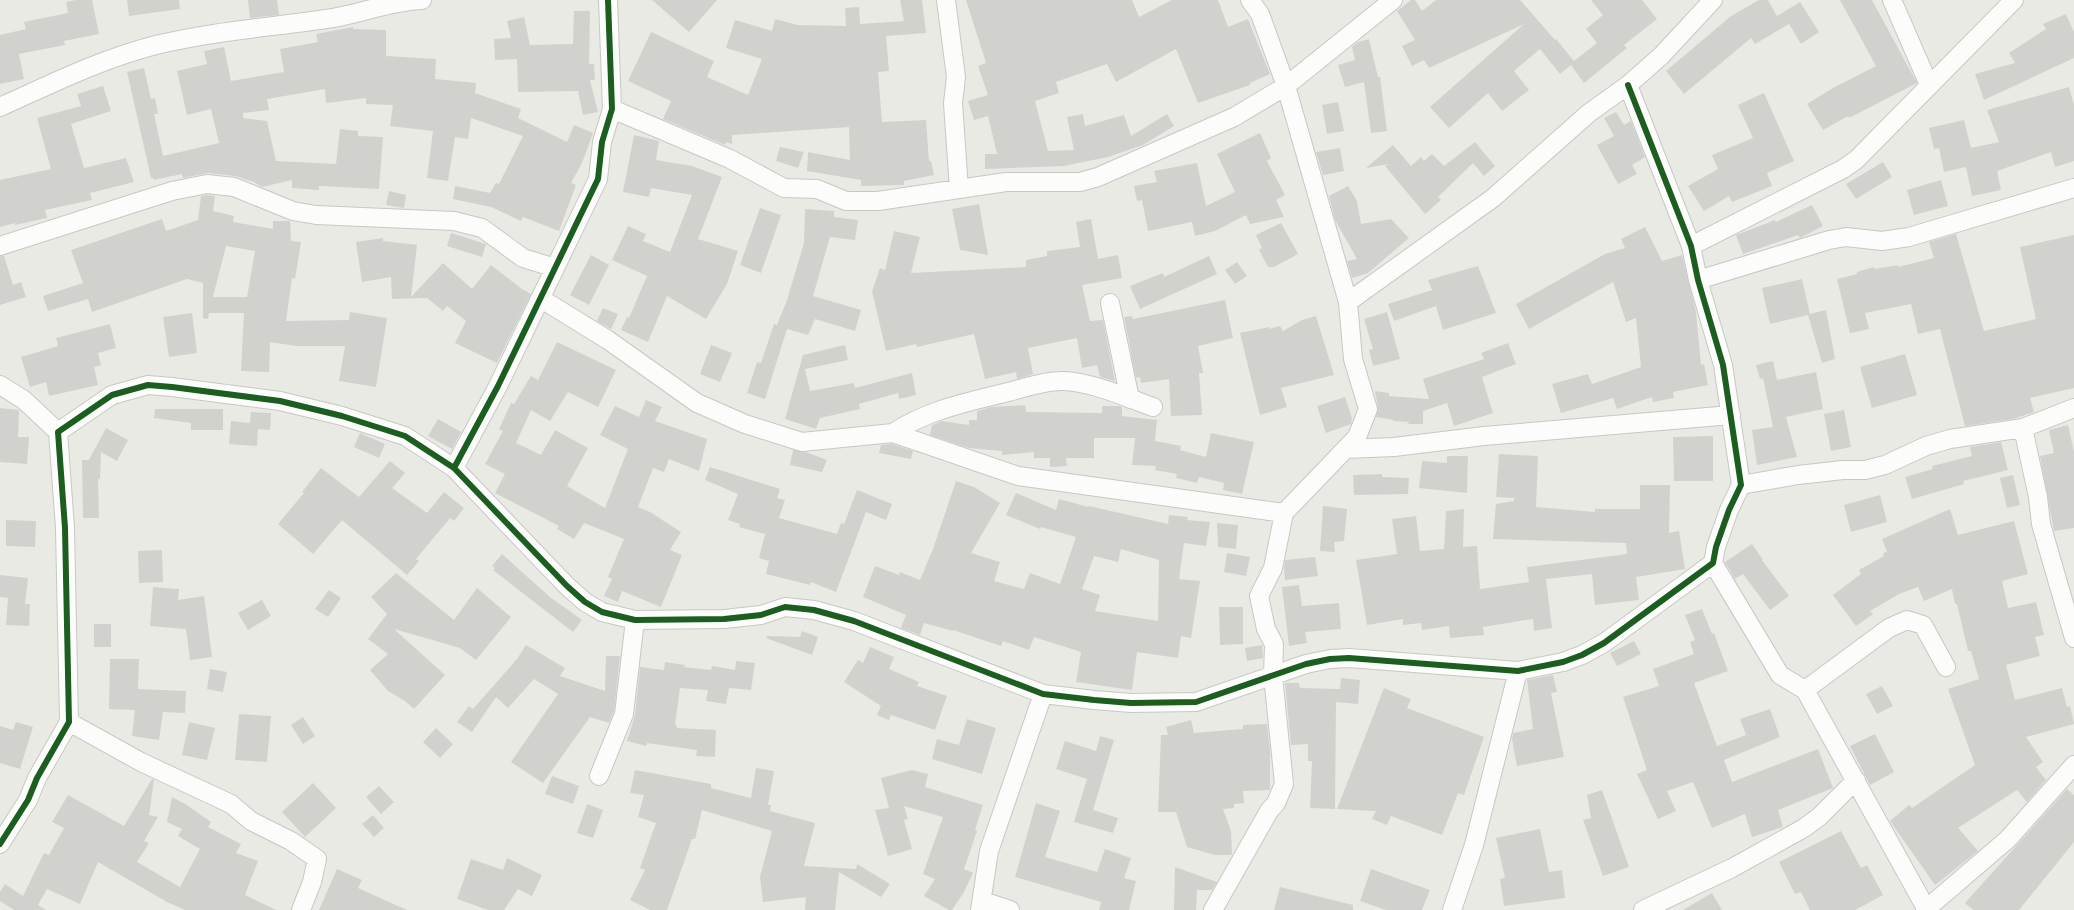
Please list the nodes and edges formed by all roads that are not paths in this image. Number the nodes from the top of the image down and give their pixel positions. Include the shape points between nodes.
1 (422, 0) edge
2 (608, 0) edge
3 (946, 0) edge
4 (1250, 0) edge
5 (1393, 0) edge
6 (1713, 0) edge
7 (1892, 0) edge
8 (2014, 0) edge
9 (1628, 85) junction
10 (1929, 85) junction
11 (1286, 86) junction
12 (0, 107) edge
13 (612, 109) junction
14 (2074, 188) edge
15 (959, 189) junction
16 (0, 246) edge
17 (1691, 246) junction
18 (555, 268) junction
19 (1698, 280) junction
20 (539, 300) junction
21 (1348, 302) junction
22 (1110, 303) dead end
23 (0, 385) edge
24 (1130, 398) junction
25 (1153, 407) dead end
26 (2074, 408) edge
27 (1731, 415) junction
28 (2023, 428) junction
29 (58, 432) junction
30 (893, 433) junction
31 (1345, 449) junction
32 (454, 468) junction
33 (1741, 485) junction
34 (1284, 513) junction
35 (1713, 563) junction
36 (636, 620) junction
37 (2074, 638) edge
38 (1946, 667) dead end
39 (1518, 671) junction
40 (1273, 676) junction
41 (1805, 690) junction
42 (1043, 694) junction
43 (68, 722) junction
44 (2074, 764) edge
45 (599, 776) dead end
46 (1856, 780) junction
47 (0, 844) edge
48 (981, 906) edge
49 (301, 910) edge
50 (1010, 910) edge
51 (1213, 910) edge
52 (1452, 910) edge
53 (1643, 910) edge
54 (1926, 910) edge

1 - 12 street via 158,45 86,69
2 - 13 street
3 - 15 street via 956,77 953,103
4 - 11 street via 1260,14
5 - 11 street
6 - 9 street via 1661,56
7 - 10 street
8 - 10 street
9 - 17 street
9 - 21 street via 1589,113 1493,198
10 - 17 street via 1856,160 1843,169
11 - 15 street via 1234,117 1098,177 1080,182 1006,182
11 - 21 street
13 - 15 street via 730,159 784,188 817,190 846,201 878,201
13 - 18 street via 602,142 598,178
14 - 19 street via 1909,237 1882,241 1846,237 1829,240
16 - 18 street via 207,184 234,187 293,211 316,215 454,221 482,228 523,258
17 - 19 street
18 - 20 street
19 - 27 street via 1724,365
20 - 30 street via 608,340 696,403 745,424 802,442
20 - 32 street
21 - 31 street via 1353,359 1368,409 1357,437
22 - 24 street
23 - 29 street via 24,400
24 - 25 street
24 - 30 street via 1078,383 1046,382 920,417
26 - 28 street
27 - 31 street
27 - 33 street
28 - 33 street via 1950,439 1926,446 1885,466
28 - 37 street via 2041,524
29 - 32 street via 112,395 148,385 172,387 280,401 342,416 405,436
29 - 43 street via 65,528
30 - 34 street via 1018,476
31 - 34 street
32 - 36 street via 585,602 602,612
33 - 35 street via 1729,510
34 - 40 street via 1273,568 1260,596 1266,629 1274,644
35 - 39 street via 1604,643 1563,662
35 - 41 street via 1780,675
36 - 42 street via 762,615 785,607 814,610 854,621
36 - 45 street via 624,714
38 - 41 street via 1923,625 1907,620 1889,628
39 - 40 street via 1349,658 1306,664
39 - 52 street via 1474,844
40 - 42 street via 1196,702 1131,703
40 - 51 street via 1284,784
41 - 46 street
42 - 48 street via 989,851
43 - 47 street via 28,800
43 - 49 street via 141,762 232,804 251,821 291,841 317,859
44 - 54 street via 2008,839
46 - 53 street via 1804,828 1732,868
46 - 54 street
48 - 50 street

